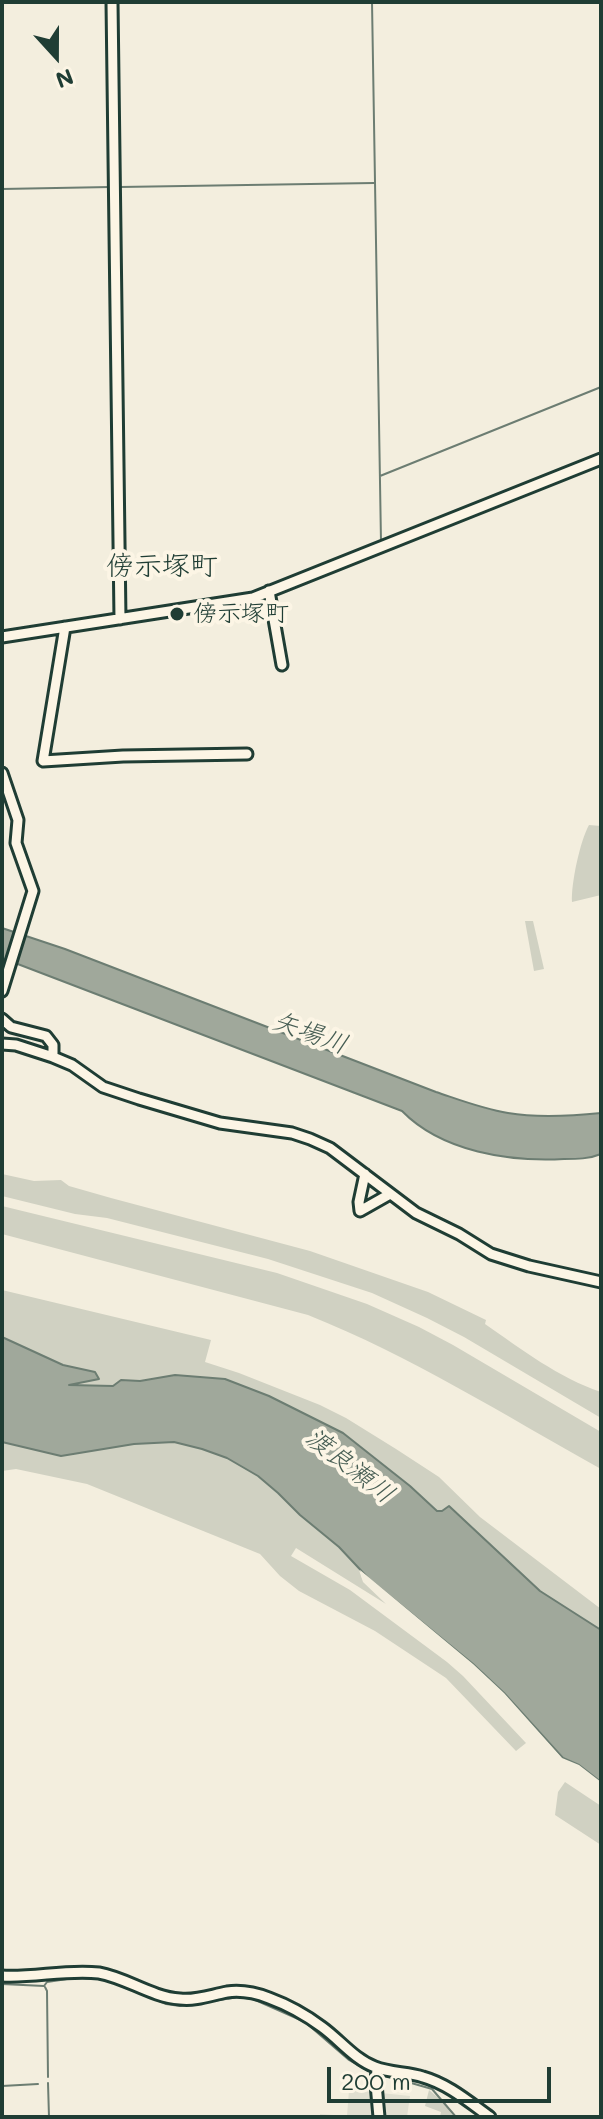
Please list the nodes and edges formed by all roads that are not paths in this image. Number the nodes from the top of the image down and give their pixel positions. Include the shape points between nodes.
1 (112, 2) edge
2 (601, 459) edge
3 (269, 591) junction
4 (120, 619) junction
5 (65, 627) junction
6 (2, 637) edge
7 (282, 665) dead end
8 (247, 754) dead end
9 (2, 773) edge
10 (2, 991) edge
11 (2, 1019) edge
12 (2, 1044) edge
13 (53, 1057) junction
14 (365, 1174) junction
15 (390, 1194) junction
16 (601, 1282) edge
17 (2, 1976) edge
18 (377, 2068) junction
19 (379, 2117) edge
20 (490, 2117) edge

1 - 4 street
2 - 3 street
3 - 4 street
3 - 7 street
4 - 5 street
5 - 6 street
5 - 8 street via 43,761
9 - 10 street via 33,895
11 - 13 street via 11,1027 46,1036
12 - 13 street
13 - 14 street via 103,1087 139,1099 220,1123 310,1139
14 - 15 street
14 - 15 street via 360,1211
15 - 16 street via 491,1254
17 - 18 street via 95,1973 177,1999 230,1991 266,1997 302,2013
18 - 19 street
18 - 20 street via 436,2081

